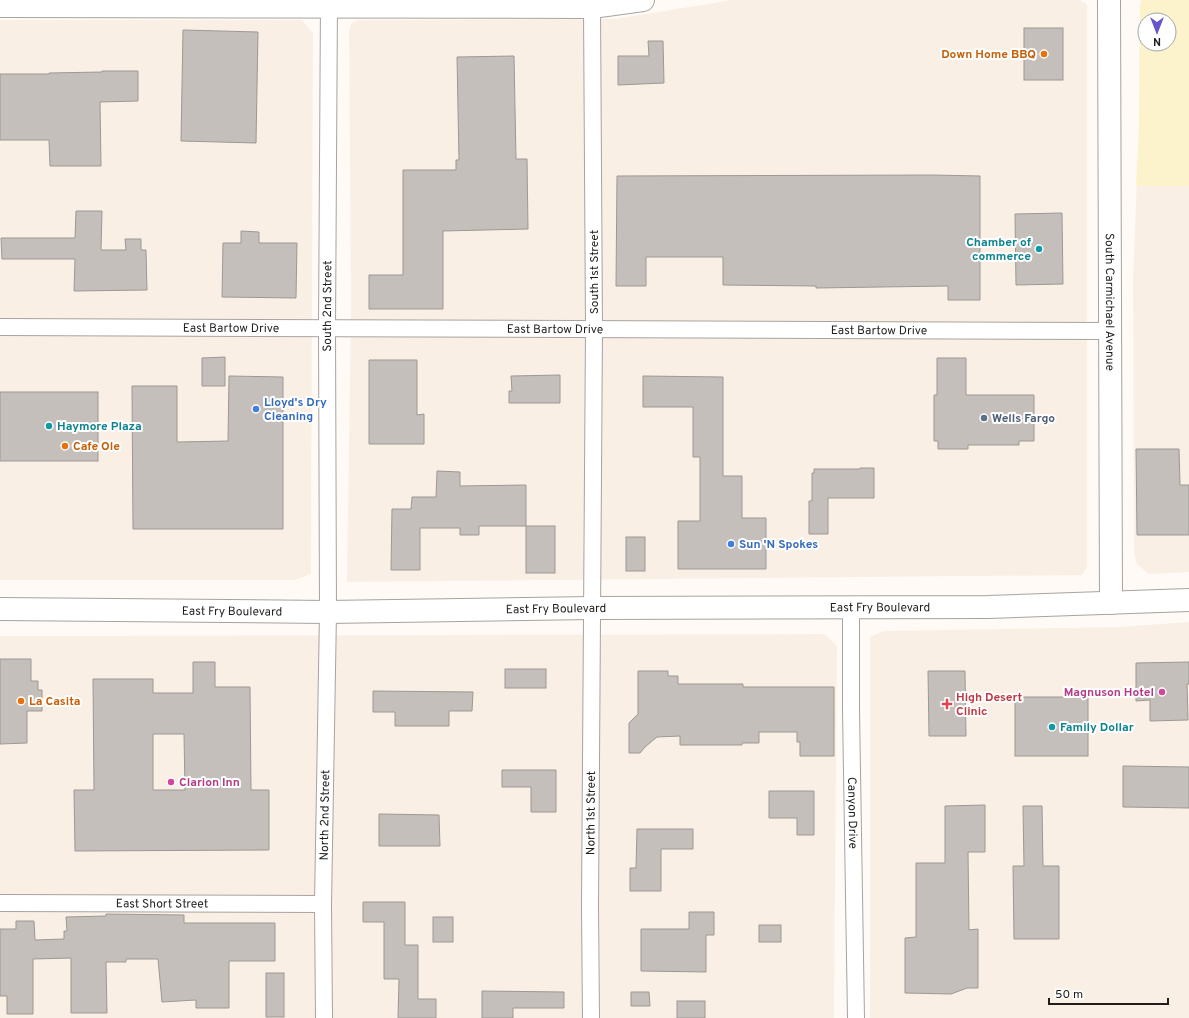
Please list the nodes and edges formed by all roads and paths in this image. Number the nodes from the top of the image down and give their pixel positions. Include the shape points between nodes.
1 (642, 0) edge
2 (1109, 0) edge
3 (329, 3) edge
4 (0, 6) edge
5 (592, 7) junction
6 (0, 327) edge
7 (327, 328) junction
8 (594, 329) junction
9 (1111, 331) junction
10 (1189, 600) edge
11 (1112, 603) junction
12 (592, 608) junction
13 (851, 608) junction
14 (0, 609) edge
15 (328, 612) junction
16 (0, 903) edge
17 (323, 904) junction
18 (324, 1018) edge
19 (591, 1018) edge
20 (856, 1018) edge

1 - 5 street
2 - 9 street, South Carmichael Avenue
3 - 4 street
3 - 5 street
3 - 7 street, South 2nd Street
5 - 8 street, South 1st Street
6 - 7 street, East Bartow Drive
7 - 8 street, East Bartow Drive
7 - 15 street, South 2nd Street
8 - 9 street, East Bartow Drive
8 - 12 street, South 1st Street
9 - 11 street, South Carmichael Avenue
10 - 11 street, East Fry Boulevard
11 - 13 street, East Fry Boulevard
12 - 13 street, East Fry Boulevard
12 - 15 street, East Fry Boulevard
12 - 19 street, North 1st Street
13 - 20 street, Canyon Drive
14 - 15 street, East Fry Boulevard
15 - 17 street, North 2nd Street
16 - 17 street, East Short Street
17 - 18 street, North 2nd Street

